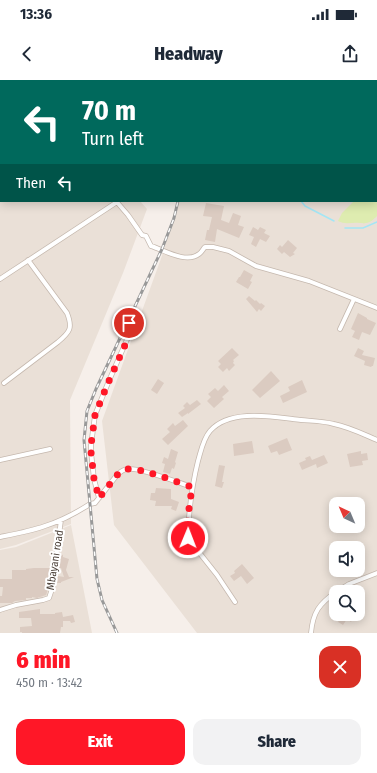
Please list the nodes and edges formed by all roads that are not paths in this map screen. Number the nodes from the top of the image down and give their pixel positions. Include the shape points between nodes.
1 (116, 202) edge
2 (28, 260) junction
3 (0, 279) edge
4 (354, 299) junction
5 (377, 308) edge
6 (129, 323) dead end
7 (340, 329) dead end
8 (4, 383) dead end
9 (377, 440) edge
10 (50, 449) dead end
11 (0, 460) edge
12 (192, 487) junction
13 (99, 498) junction
14 (62, 520) junction
15 (0, 537) edge
16 (377, 573) edge
17 (347, 585) edge
18 (329, 597) edge
19 (236, 602) dead end
20 (0, 610) edge
21 (311, 633) edge

1 - 2 street
1 - 4 street via 152,246 178,257 191,258 199,255 205,247 213,246 229,251 256,266
2 - 3 street
2 - 8 street via 67,313 70,328 58,342
4 - 5 street
4 - 7 street
6 - 13 street via 132,328 95,415 91,452
9 - 12 street via 334,424 259,416 236,417 225,420 207,435 200,452
10 - 11 street
12 - 13 street via 148,472 127,469 117,475
12 - 19 street via 188,538
13 - 14 street via 95,503
14 - 15 street
14 - 20 street, Mbayani road via 49,598
16 - 17 street
18 - 21 street via 316,612

